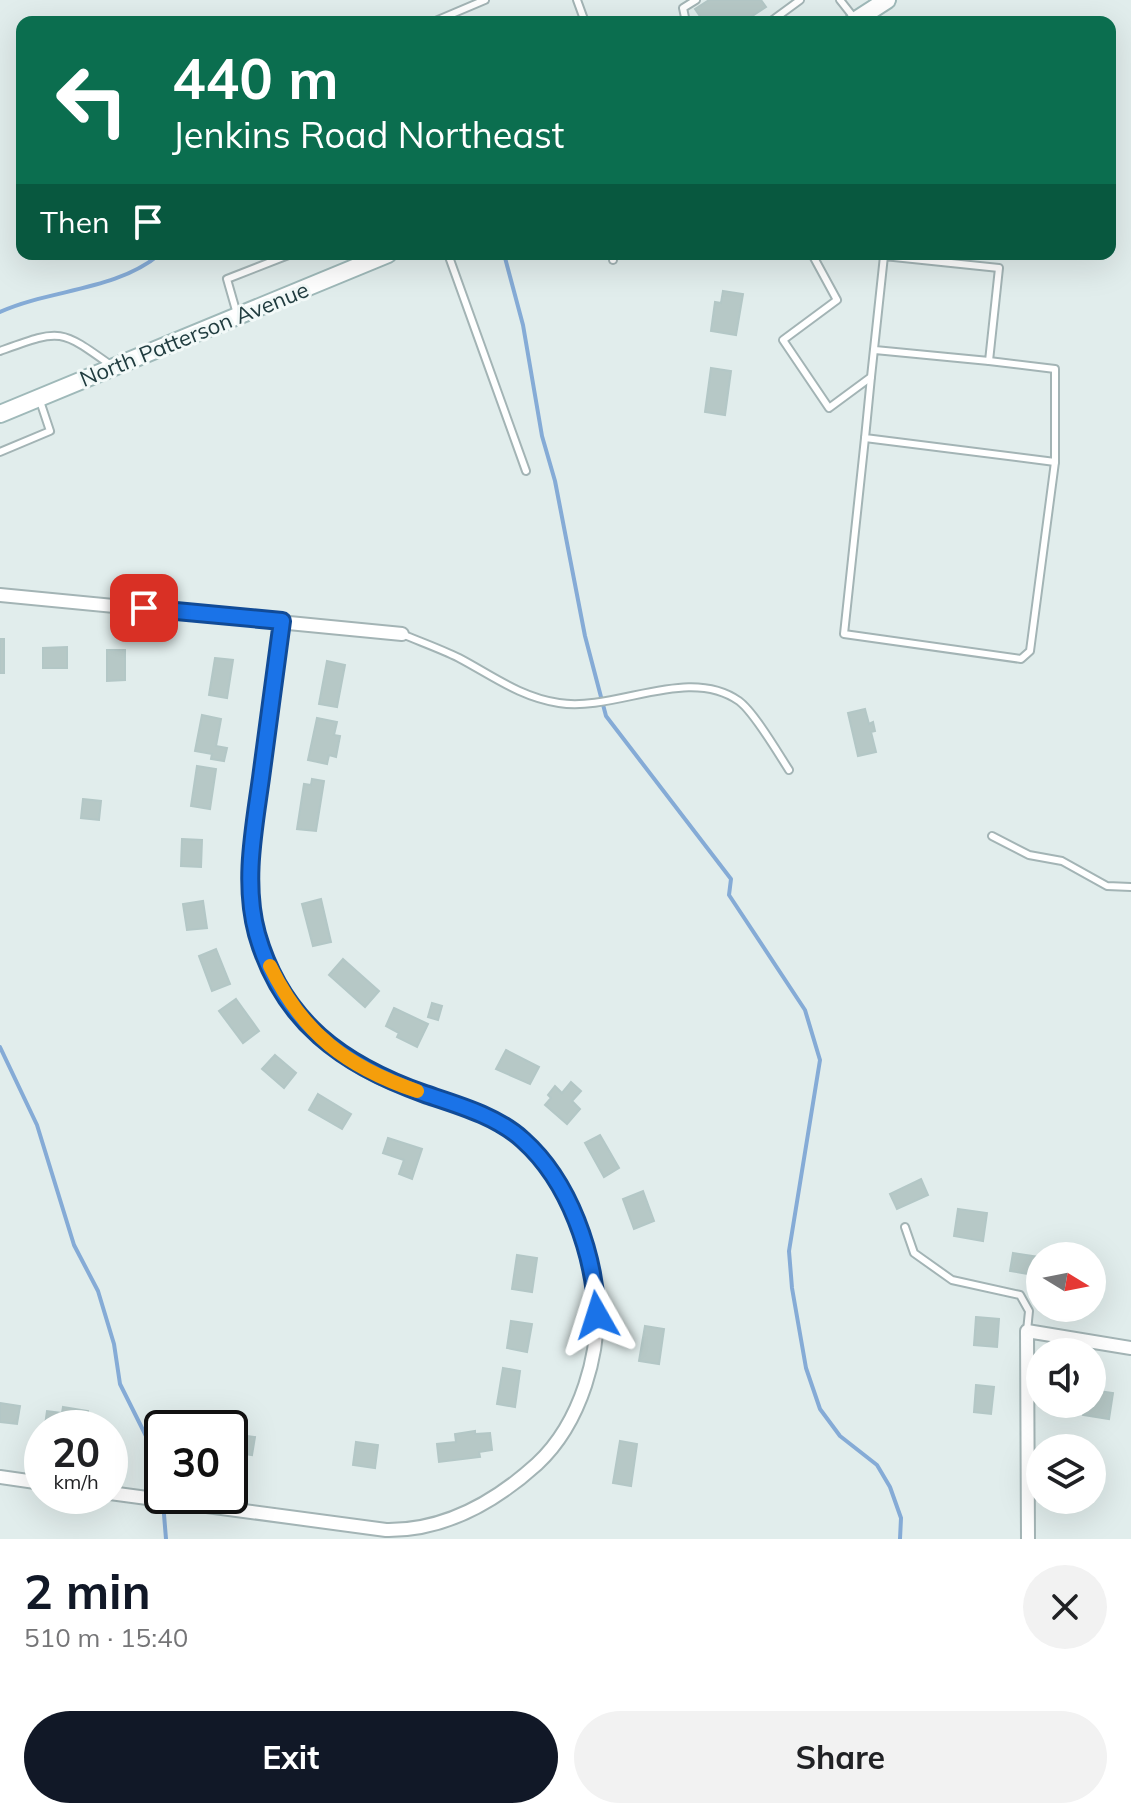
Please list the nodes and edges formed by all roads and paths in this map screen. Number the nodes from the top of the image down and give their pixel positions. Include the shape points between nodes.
1 (485, 0) edge
2 (696, 0) edge
3 (800, 0) edge
4 (887, 0) edge
5 (447, 16) edge
6 (685, 16) edge
7 (778, 16) edge
8 (863, 16) edge
9 (276, 260) edge
10 (363, 260) edge
11 (450, 260) edge
12 (815, 260) edge
13 (884, 260) edge
14 (922, 260) edge
15 (238, 315) junction
16 (875, 350) junction
17 (0, 351) edge
18 (989, 361) junction
19 (113, 366) junction
20 (871, 377) junction
21 (39, 398) junction
22 (0, 414) edge
23 (865, 438) junction
24 (0, 452) edge
25 (1055, 462) junction
26 (526, 471) dead end
27 (0, 595) edge
28 (282, 621) junction
29 (402, 634) joint
30 (789, 770) dead end
31 (992, 836) dead end
32 (1131, 887) edge
33 (905, 1227) dead end
34 (1027, 1331) junction
35 (1131, 1348) edge
36 (0, 1477) edge
37 (24, 1480) edge
38 (128, 1495) edge
39 (1028, 1539) edge

1 - 5 lane
2 - 6 lane via 683,8
3 - 7 lane
4 - 8 main road
9 - 15 lane via 227,279
10 - 15 main road, North Patterson Avenue
11 - 26 lane
12 - 20 lane via 837,300 783,340 829,408
13 - 16 lane
14 - 18 lane via 999,268
15 - 19 main road, North Patterson Avenue
16 - 18 lane
16 - 20 lane
17 - 19 lane via 47,334 73,338
18 - 25 lane via 1055,369
19 - 21 main road, North Patterson Avenue
20 - 23 lane
21 - 22 main road, North Patterson Avenue
21 - 24 lane via 50,431
23 - 25 lane
23 - 25 lane via 844,634 1021,659 1030,651
27 - 28 street
28 - 29 street
28 - 38 street via 250,876 258,935 268,963 302,1019 336,1052 388,1081 492,1120 523,1139 561,1191 583,1239 596,1291 594,1344 577,1408 551,1448 488,1502 445,1521 386,1530
29 - 30 lane via 459,658 523,695 561,704 707,686 741,702
31 - 32 lane via 1029,855 1062,861 1107,886
33 - 34 lane via 914,1253 952,1280 1020,1295 1029,1311
34 - 35 street
34 - 39 street
36 - 37 street

